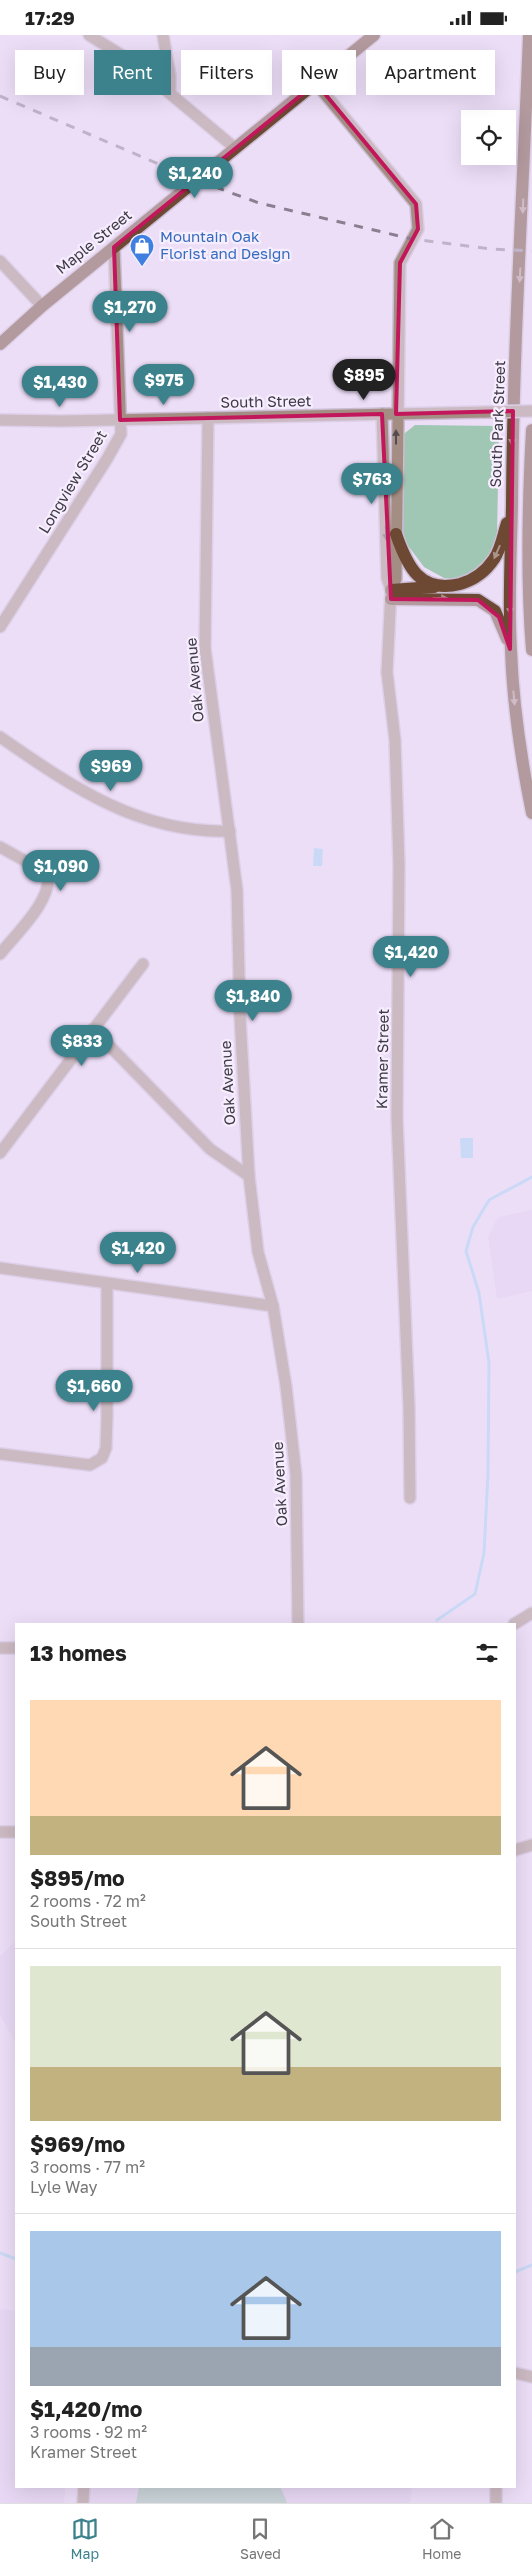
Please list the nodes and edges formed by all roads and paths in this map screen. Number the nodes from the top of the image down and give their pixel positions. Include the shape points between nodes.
1 (89, 35) edge
2 (163, 35) edge
3 (374, 35) edge
4 (529, 35) edge
5 (113, 50) edge
6 (166, 50) edge
7 (356, 50) edge
8 (171, 94) edge
9 (301, 95) edge
10 (326, 95) edge
11 (235, 148) junction
12 (114, 247) junction
13 (0, 261) edge
14 (42, 306) junction
15 (0, 344) edge
16 (532, 411) edge
17 (382, 414) junction
18 (396, 414) junction
19 (208, 418) junction
20 (0, 419) edge
21 (120, 420) junction
22 (532, 429) edge
23 (512, 506) junction
24 (527, 517) junction
25 (396, 534) junction
26 (532, 542) edge
27 (434, 587) junction
28 (391, 595) junction
29 (0, 627) edge
30 (510, 649) junction
31 (532, 649) edge
32 (0, 737) edge
33 (532, 813) edge
34 (230, 831) junction
35 (0, 847) edge
36 (0, 954) edge
37 (142, 964) dead end
38 (93, 1029) junction
39 (0, 1153) edge
40 (249, 1176) junction
41 (0, 1268) edge
42 (107, 1283) junction
43 (272, 1306) junction
44 (0, 1455) edge
45 (410, 1498) dead end
46 (532, 1613) edge
47 (298, 1623) edge
48 (516, 1623) edge
49 (15, 1647) edge
50 (0, 1648) edge
51 (0, 1832) edge
52 (15, 1832) edge
53 (532, 1845) edge
54 (516, 1850) edge
55 (516, 2373) edge
56 (532, 2377) edge
57 (84, 2488) edge
58 (496, 2488) edge
59 (84, 2503) edge
60 (496, 2503) edge

1 - 5 street
2 - 6 street
3 - 7 main road, Maple Street
4 -> 23 main road, South Park Street
8 - 11 street
9 - 11 main road, Maple Street
10 - 18 street, Kramer Street via 416,204 418,229 400,263
11 - 12 main road, Maple Street
12 - 14 main road, Maple Street
12 - 21 street, Longview Street
13 - 14 street
14 - 15 main road, Maple Street
16 - 18 street, South Street, bridge
17 - 18 street, South Street
17 - 19 street, South Street
17 -> 28 street, Kramer Street via 387,578
25 -> 18 street, Kramer Street
19 - 21 street, South Street
19 - 34 street, Oak Avenue via 205,647 222,796
20 - 21 street, South Street
21 - 29 street, Longview Street via 121,434 107,459
22 - 24 main road
23 -> 27 main road via 498,552 486,569 463,583
23 -> 30 main road, South Park Street
24 - 26 main road
24 - 31 main road
25 - 27 main road via 410,567
25 - 28 street, Kramer Street via 396,579
27 - 28 main road
28 -> 30 main road via 478,600 499,617
28 - 45 street, Kramer Street via 387,672 395,740 399,854 397,1118
30 -> 33 main road, South Park Street via 520,749
32 - 34 street via 67,783 113,807 180,827
34 - 40 street, Oak Avenue via 236,890
35 - 36 street via 47,873 50,882 44,901
37 - 38 street
38 - 39 street
38 - 40 street via 210,1149
40 - 43 street, Oak Avenue via 258,1252
41 - 42 street
42 - 43 street
42 - 44 street via 107,1417 106,1448 102,1458 90,1465
43 - 47 street, Oak Avenue via 286,1386 296,1475
46 - 48 street
49 - 50 street
51 - 52 street
53 - 54 street
55 - 56 street
57 - 59 street
58 - 60 street

